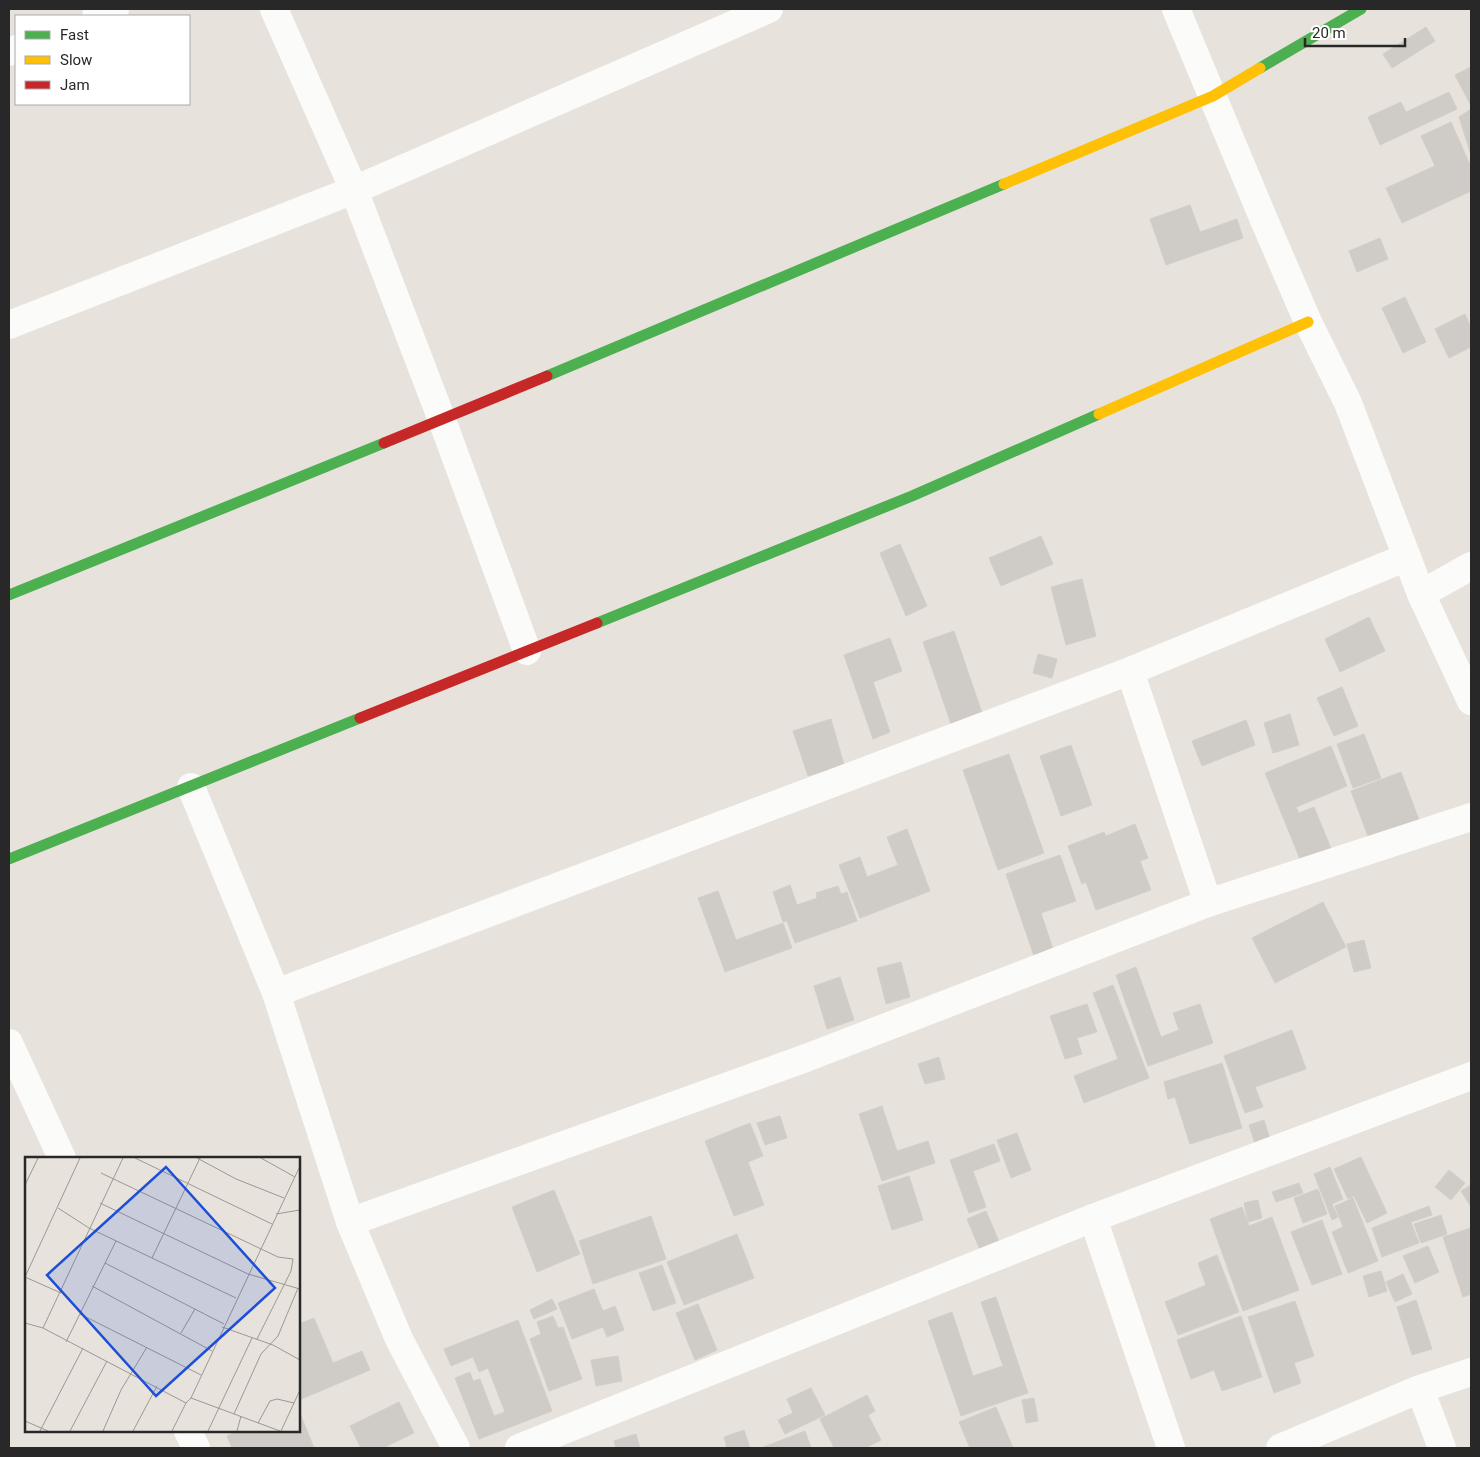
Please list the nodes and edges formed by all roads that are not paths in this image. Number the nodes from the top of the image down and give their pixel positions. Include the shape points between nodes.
1 (115, 9) edge
2 (274, 9) edge
3 (769, 9) edge
4 (1176, 9) edge
5 (1361, 9) edge
6 (99, 15) edge
7 (1213, 96) junction
8 (354, 190) junction
9 (1308, 322) junction
10 (9, 326) edge
11 (442, 420) junction
12 (1407, 557) junction
13 (1471, 566) edge
14 (1421, 594) junction
15 (9, 595) edge
16 (527, 651) junction
17 (1130, 671) junction
18 (1471, 701) edge
19 (191, 787) junction
20 (1471, 817) edge
21 (9, 859) edge
22 (1208, 903) junction
23 (276, 994) junction
24 (9, 1043) edge
25 (1471, 1076) edge
26 (62, 1157) edge
27 (1093, 1218) junction
28 (350, 1222) junction
29 (1471, 1372) edge
30 (1420, 1389) junction
31 (188, 1432) edge
32 (196, 1448) edge
33 (456, 1448) edge
34 (519, 1448) edge
35 (1171, 1448) edge
36 (1280, 1448) edge
37 (1442, 1448) edge

1 - 6 street
2 - 8 street
3 - 8 street
4 - 7 street
5 - 7 street
7 - 9 street
7 - 11 street
8 - 10 street
8 - 11 street
9 - 12 street via 1348,403
9 - 16 street via 912,496
11 - 15 street
11 - 16 street
12 - 14 street
12 - 17 street
13 - 14 street
14 - 18 street
16 - 19 street
17 - 22 street
17 - 23 street
19 - 21 street
19 - 23 street
20 - 22 street
22 - 28 street via 806,1058
23 - 28 street
24 - 26 street
25 - 27 street
27 - 34 street
27 - 35 street
28 - 33 street via 399,1339
29 - 30 street
30 - 36 street
30 - 37 street
31 - 32 street

